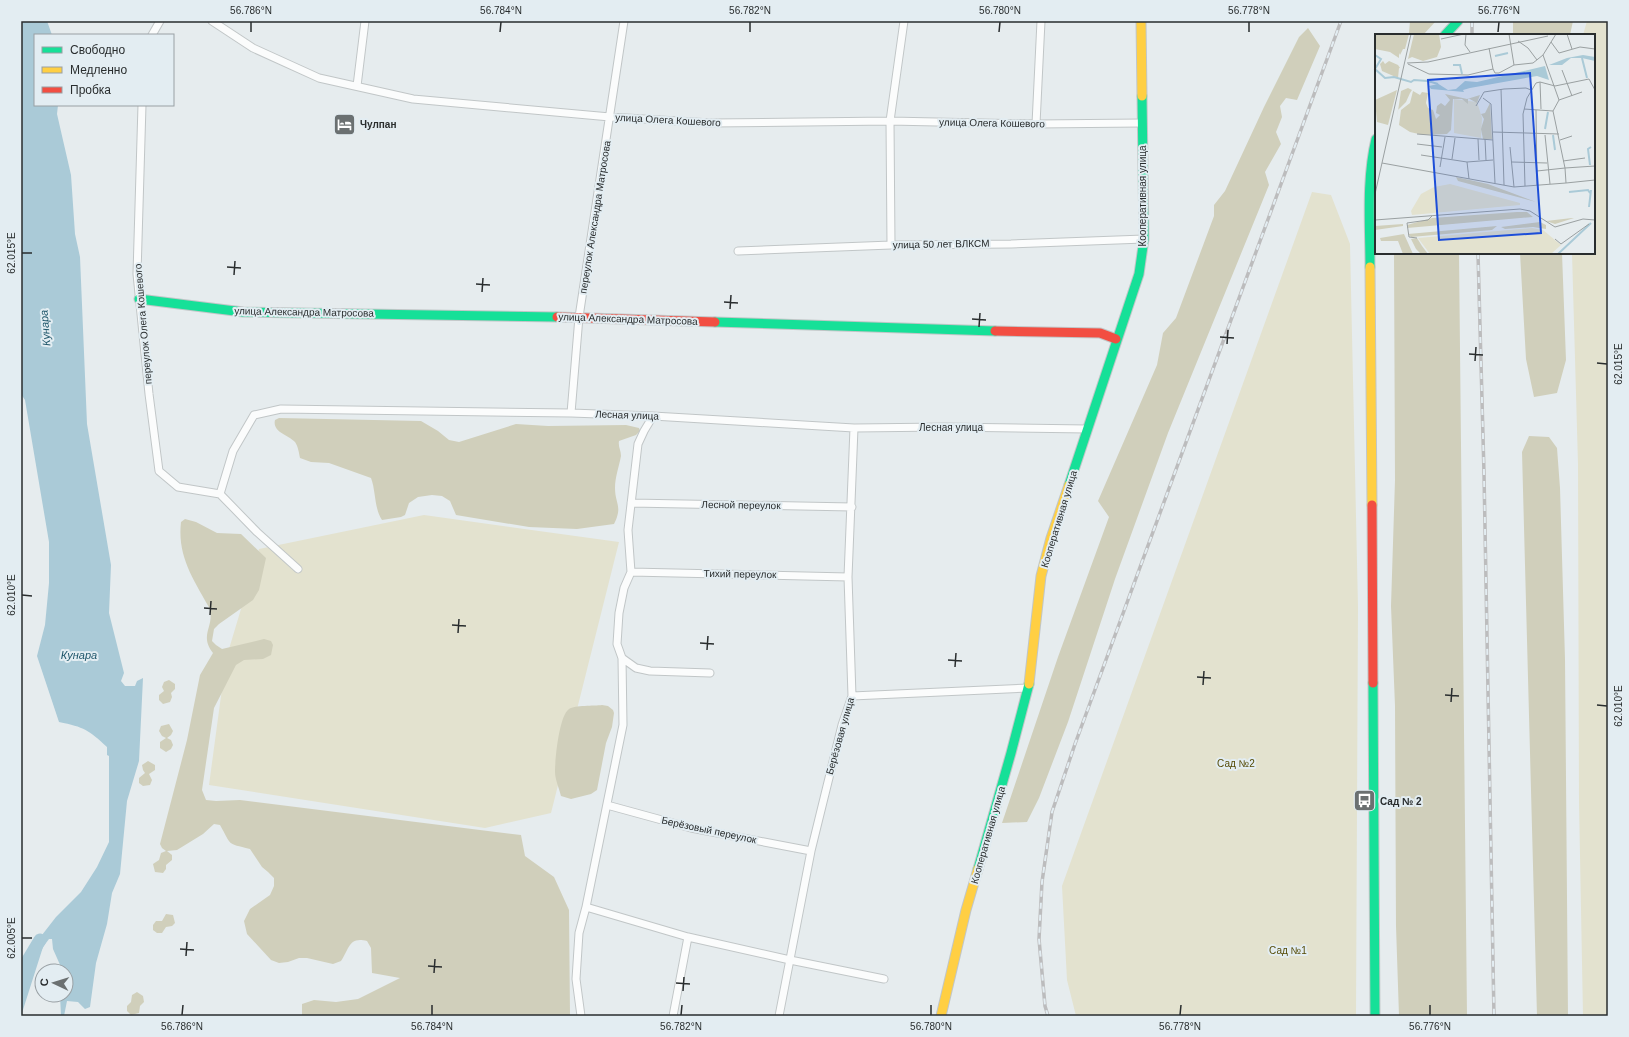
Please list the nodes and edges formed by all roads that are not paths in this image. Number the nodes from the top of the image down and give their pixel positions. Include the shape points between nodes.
1 (160, 21) edge
2 (212, 21) edge
3 (365, 21) edge
4 (624, 21) edge
5 (904, 21) edge
6 (1041, 21) edge
7 (1141, 21) edge
8 (1458, 21) edge
9 (153, 34) edge
10 (1446, 34) edge
11 (357, 86) junction
12 (142, 106) edge
13 (610, 117) junction
14 (890, 121) junction
15 (1142, 123) junction
16 (1036, 124) junction
17 (1375, 142) edge
18 (1144, 240) junction
19 (891, 244) junction
20 (738, 250) dead end
21 (139, 299) junction
22 (579, 317) junction
23 (1116, 339) junction
24 (571, 413) junction
25 (653, 416) junction
26 (854, 428) junction
27 (1087, 429) junction
28 (220, 494) junction
29 (631, 503) junction
30 (852, 507) junction
31 (298, 569) dead end
32 (631, 572) junction
33 (848, 577) junction
34 (622, 658) junction
35 (710, 673) dead end
36 (1028, 688) junction
37 (852, 696) junction
38 (607, 805) junction
39 (811, 850) junction
40 (586, 907) junction
41 (688, 937) junction
42 (790, 960) junction
43 (884, 979) dead end
44 (581, 1016) edge
45 (673, 1016) edge
46 (779, 1016) edge
47 (941, 1016) edge
48 (1375, 1016) edge

1 - 9 street
2 - 11 street, улица Олега Кошевого via 253,48 318,78
3 - 11 street
4 - 13 street, переулок Александра Матросова
5 - 14 street
6 - 16 street
7 - 15 main road, Кооперативная улица
8 - 10 main road
11 - 13 street, улица Олега Кошевого via 412,99
12 - 21 street, переулок Олега Кошевого via 137,274
13 - 14 street, улица Олега Кошевого via 711,123
13 - 22 street, переулок Александра Матросова
14 - 16 street, улица Олега Кошевого
14 - 19 street
15 - 16 street, улица Олега Кошевого
15 - 18 main road, Кооперативная улица
17 - 48 main road via 1370,189
18 - 19 street, улица 50 лет ВЛКСМ
18 - 23 main road, Кооперативная улица via 1139,274
19 - 20 street, улица 50 лет ВЛКСМ
21 - 22 main road, улица Александра Матросова via 244,312
21 - 28 street, переулок Олега Кошевого via 159,471 178,487
22 - 23 main road, улица Александра Матросова via 1100,333
22 - 24 street, переулок Александра Матросова
23 - 27 main road, Кооперативная улица
24 - 25 street, Лесная улица
24 - 28 street, Лесная улица via 281,409 254,415 233,451
25 - 26 street, Лесная улица
25 - 29 street via 638,444
26 - 27 street, Лесная улица
26 - 30 street, Берёзовая улица
27 - 36 main road, Кооперативная улица via 1041,576
28 - 31 street
29 - 30 street, Лесной переулок
29 - 32 street via 628,530
30 - 33 street, Берёзовая улица
32 - 33 street, Тихий переулок
32 - 34 street via 624,588 619,613 617,644
33 - 37 street, Берёзовая улица
34 - 35 street via 636,668
34 - 38 street via 623,725
36 - 37 street
36 - 47 main road, Кооперативная улица via 966,910
37 - 39 street, Берёзовая улица via 842,725
38 - 39 street, Берёзовый переулок via 691,828
38 - 40 street
39 - 42 street, Берёзовая улица
40 - 41 street
40 - 44 street via 579,933 576,979
41 - 42 street
41 - 45 street
42 - 43 street
42 - 46 street, Берёзовая улица

